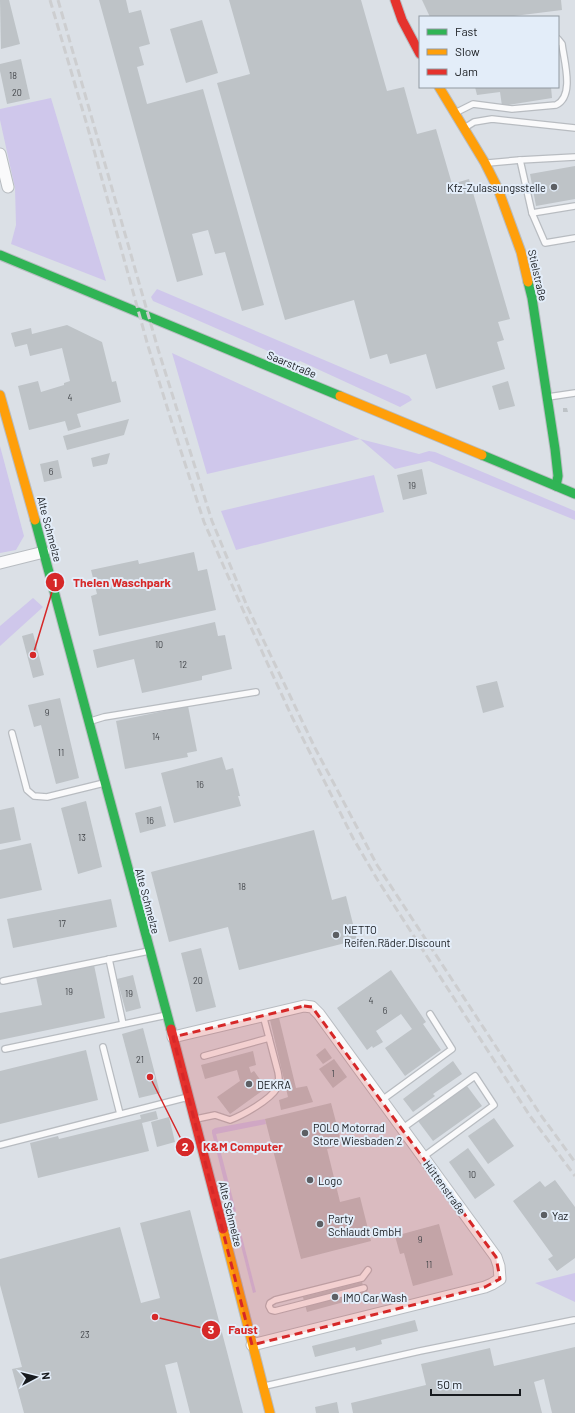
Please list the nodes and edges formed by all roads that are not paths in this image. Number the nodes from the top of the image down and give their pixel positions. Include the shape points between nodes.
1 (395, 0) edge
2 (559, 40) edge
3 (419, 52) edge
4 (440, 88) edge
5 (455, 113) junction
6 (464, 128) junction
7 (575, 128) edge
8 (0, 154) edge
9 (575, 157) edge
10 (520, 160) junction
11 (486, 163) junction
12 (8, 186) dead end
13 (575, 206) edge
14 (532, 213) junction
15 (575, 238) edge
16 (0, 255) edge
17 (575, 394) edge
18 (0, 395) edge
19 (548, 397) junction
20 (556, 486) junction
21 (575, 494) edge
22 (44, 552) junction
23 (0, 563) edge
24 (256, 692) dead end
25 (89, 722) junction
26 (12, 733) dead end
27 (104, 783) junction
28 (149, 951) junction
29 (109, 959) junction
30 (3, 981) dead end
31 (430, 1014) dead end
32 (167, 1015) junction
33 (263, 1015) junction
34 (123, 1024) junction
35 (173, 1037) junction
36 (269, 1038) junction
37 (103, 1047) dead end
38 (5, 1049) dead end
39 (204, 1056) dead end
40 (188, 1097) junction
41 (382, 1100) junction
42 (120, 1114) junction
43 (195, 1120) junction
44 (403, 1128) junction
45 (0, 1145) edge
46 (423, 1157) junction
47 (368, 1270) dead end
48 (364, 1288) dead end
49 (574, 1320) dead end
50 (252, 1345) junction
51 (263, 1386) junction
52 (270, 1413) edge

1 - 3 street via 402,20
2 - 5 lane via 562,44 567,86 561,103 512,109 473,104
4 - 5 street, Stielstraße
5 - 6 street, Stielstraße
6 - 7 lane via 474,122 492,119
6 - 11 street, Stielstraße
8 - 12 street
9 - 10 lane
10 - 11 lane
10 - 14 lane
11 - 19 street, Stielstraße via 507,212 528,274
13 - 14 lane
14 - 15 lane via 545,243
16 - 20 street, Saarstraße
17 - 19 lane
18 - 22 street, Alte Schmelze
19 - 20 street, Stielstraße via 557,458
20 - 21 street, Saarstraße
22 - 23 street
22 - 25 street, Alte Schmelze
24 - 25 lane via 104,717
25 - 27 street, Alte Schmelze
26 - 27 lane via 27,790 34,796 47,797
27 - 28 street, Alte Schmelze
28 - 29 lane
28 - 32 street, Alte Schmelze
29 - 30 lane
29 - 34 lane
31 - 41 lane via 452,1049
32 - 34 lane
32 - 35 street, Alte Schmelze
33 - 35 street, Hüttenstraße
33 - 36 lane
33 - 41 street, Hüttenstraße via 304,1006 312,1007
34 - 38 lane
35 - 40 street, Alte Schmelze
36 - 39 lane
36 - 43 lane via 278,1072 277,1088 259,1105 230,1120 215,1115
37 - 42 lane
40 - 42 lane
40 - 43 street, Alte Schmelze
41 - 44 street, Hüttenstraße
42 - 45 lane
43 - 50 street, Alte Schmelze
44 - 46 street, Hüttenstraße
44 - 46 lane via 475,1076 494,1105
46 - 50 street, Hüttenstraße via 496,1257 500,1278 485,1287
47 - 48 lane via 362,1278 275,1300 270,1303 270,1307 275,1311
49 - 51 lane
50 - 51 street, Alte Schmelze
51 - 52 street, Alte Schmelze

